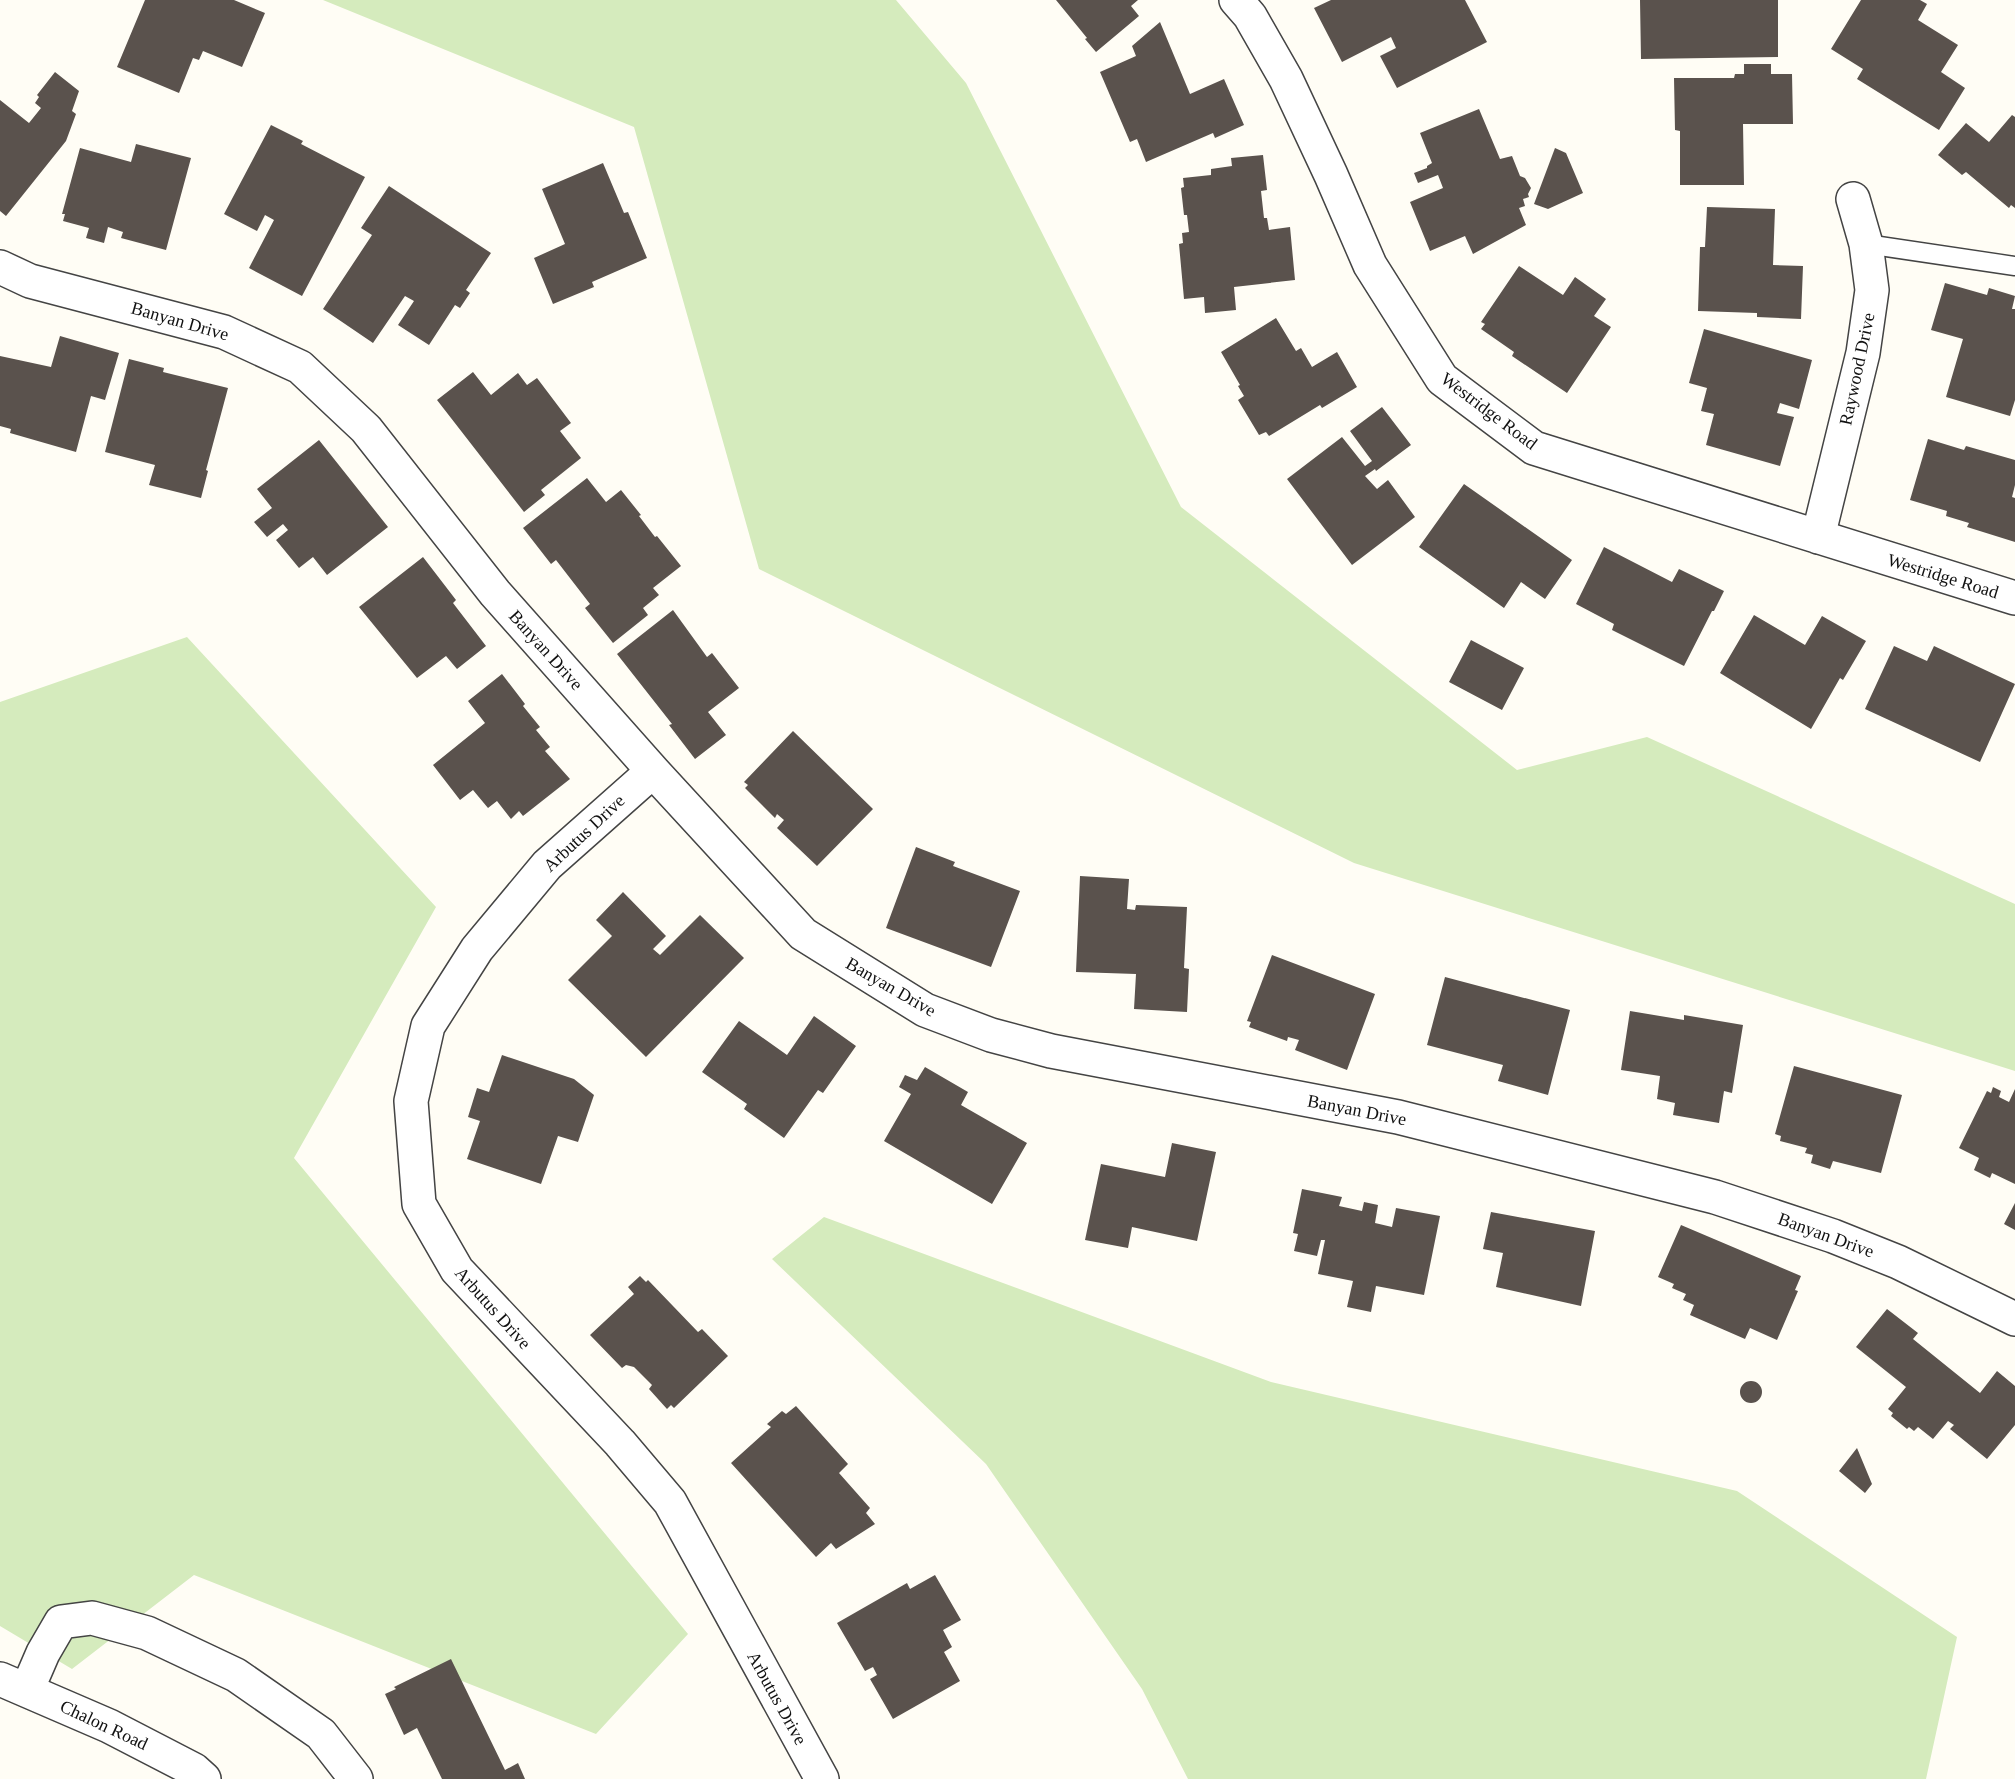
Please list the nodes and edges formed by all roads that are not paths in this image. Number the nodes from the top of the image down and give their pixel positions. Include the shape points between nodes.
1 (1236, 0) edge
2 (1853, 199) dead end
3 (1866, 244) junction
4 (2015, 266) edge
5 (0, 267) edge
6 (1818, 537) junction
7 (2015, 598) edge
8 (653, 771) junction
9 (2015, 1319) edge
10 (14, 1685) edge
11 (204, 1779) edge
12 (356, 1779) edge
13 (822, 1779) edge

1 - 6 street, Westridge Road via 1250,16 1286,79 1370,265 1442,379 1534,448
2 - 3 street, Raywood Drive
3 - 4 lane
3 - 6 street, Raywood Drive via 1872,290 1863,353
5 - 8 street, Banyan Drive via 30,281 224,332 300,367 366,429 495,593
6 - 7 street, Westridge Road
8 - 9 street, Banyan Drive via 803,934 925,1010 991,1035 1051,1051 1398,1117 1715,1197 1898,1262
8 - 13 street, Arbutus Drive via 548,865 477,949 428,1026 411,1101 419,1204 457,1270 620,1443 670,1502
10 - 11 street, Chalon Road via 109,1726
10 - 12 street via 43,1653 61,1622 92,1618 147,1633 236,1675 321,1734

